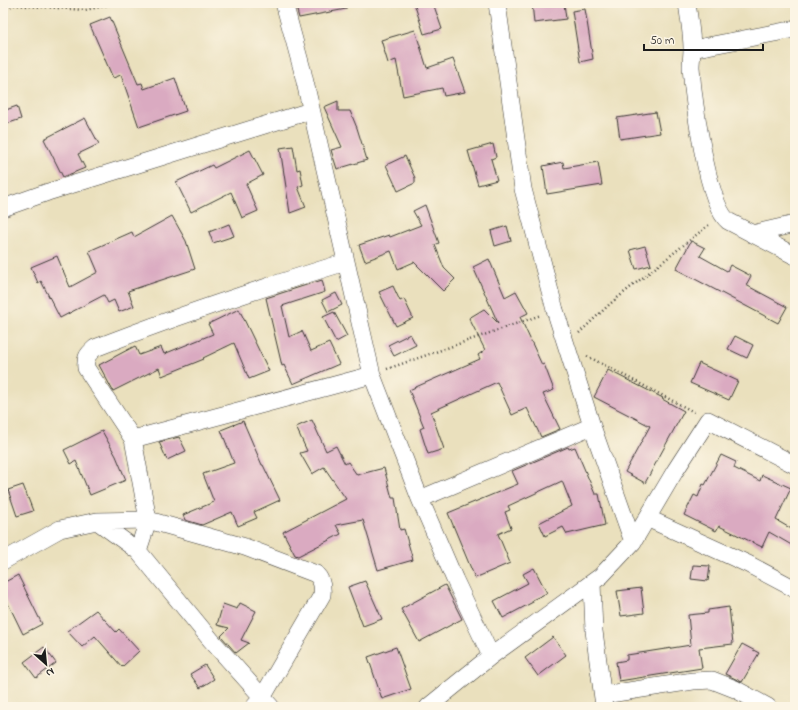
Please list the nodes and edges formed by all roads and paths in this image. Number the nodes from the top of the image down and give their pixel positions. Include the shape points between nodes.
1 (119, 3) edge
2 (284, 3) edge
3 (497, 3) edge
4 (687, 3) edge
5 (3, 10) edge
6 (795, 29) edge
7 (692, 49) junction
8 (310, 111) junction
9 (3, 208) edge
10 (722, 215) junction
11 (795, 224) edge
12 (752, 234) junction
13 (795, 256) edge
14 (346, 262) junction
15 (555, 310) junction
16 (566, 345) junction
17 (372, 375) junction
18 (708, 420) junction
19 (592, 426) junction
20 (133, 439) junction
21 (795, 465) edge
22 (420, 499) junction
23 (646, 518) junction
24 (148, 520) junction
25 (97, 521) junction
26 (633, 542) junction
27 (138, 551) junction
28 (3, 561) edge
29 (592, 583) junction
30 (795, 589) edge
31 (491, 656) junction
32 (604, 701) edge
33 (262, 704) edge
34 (428, 707) edge
35 (768, 707) edge

1 - 5 path via 85,10 14,5
2 - 8 street via 302,68
3 - 15 street via 523,189
4 - 7 street
6 - 7 street
7 - 10 street via 692,74 702,144 712,190
8 - 9 street via 55,189
8 - 14 street
10 - 12 street
10 - 16 path via 611,303
11 - 12 street
12 - 13 street
14 - 17 street
14 - 20 street via 158,323 88,353 85,359 86,368
15 - 16 street
15 - 17 path
16 - 18 path
16 - 19 street
17 - 20 street
17 - 22 street
18 - 21 street
18 - 23 street
19 - 22 street
19 - 26 street
20 - 24 street
22 - 31 street
23 - 26 street
23 - 30 street via 748,564
24 - 25 street
24 - 27 street
24 - 33 street via 245,547 319,577 322,582 322,595
25 - 27 street
25 - 28 street via 60,529
26 - 29 street via 602,576
27 - 33 street
29 - 31 street
29 - 32 street via 594,631
31 - 34 street
32 - 35 street via 694,681 712,680

